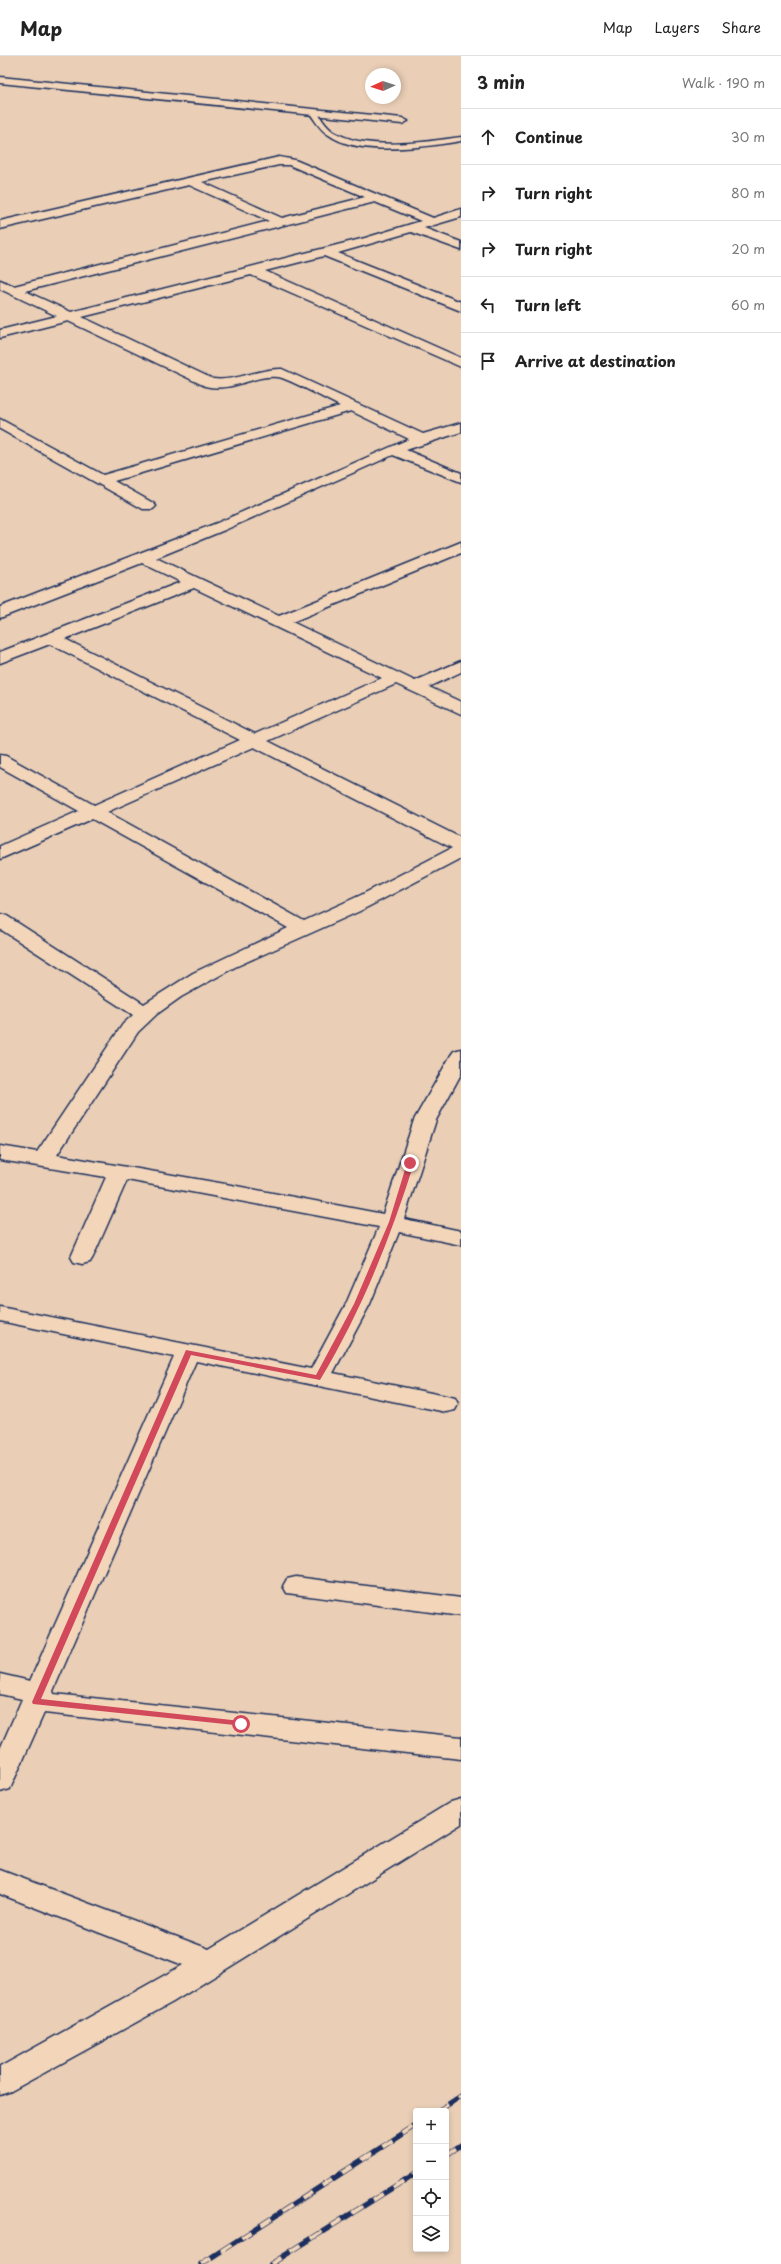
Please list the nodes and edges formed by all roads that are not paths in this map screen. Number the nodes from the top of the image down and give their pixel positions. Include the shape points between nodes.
1 (0, 80) edge
2 (313, 112) junction
3 (402, 121) dead end
4 (461, 139) edge
5 (189, 181) junction
6 (377, 198) junction
7 (461, 213) edge
8 (281, 222) junction
9 (433, 222) junction
10 (0, 225) edge
11 (412, 228) junction
12 (461, 246) edge
13 (325, 252) junction
14 (252, 270) junction
15 (6, 287) edge
16 (461, 307) edge
17 (67, 317) junction
18 (0, 334) edge
19 (461, 363) edge
20 (351, 407) junction
21 (0, 423) edge
22 (461, 427) edge
23 (421, 439) junction
24 (394, 450) junction
25 (461, 478) edge
26 (101, 480) junction
27 (148, 506) dead end
28 (461, 547) edge
29 (142, 557) junction
30 (195, 582) junction
31 (0, 612) edge
32 (278, 622) junction
33 (51, 638) junction
34 (0, 658) edge
35 (461, 666) edge
36 (396, 678) junction
37 (415, 687) junction
38 (461, 709) edge
39 (253, 742) junction
40 (0, 760) edge
41 (95, 811) junction
42 (461, 844) edge
43 (461, 851) edge
44 (0, 853) edge
45 (0, 920) edge
46 (303, 929) junction
47 (144, 1013) junction
48 (461, 1055) edge
49 (454, 1084) edge
50 (0, 1153) edge
51 (43, 1160) junction
52 (119, 1172) junction
53 (392, 1222) junction
54 (461, 1238) edge
55 (82, 1257) dead end
56 (0, 1314) edge
57 (188, 1352) junction
58 (318, 1378) junction
59 (446, 1404) dead end
60 (296, 1586) dead end
61 (461, 1608) edge
62 (0, 1684) edge
63 (38, 1697) junction
64 (461, 1748) edge
65 (0, 1781) edge
66 (461, 1810) edge
67 (0, 1882) edge
68 (211, 1964) junction
69 (0, 2082) edge

1 - 2 street
2 - 3 street
2 - 4 lane via 334,136 366,145
5 - 6 street via 286,161
5 - 8 street
5 - 10 street
6 - 8 street
6 - 9 street
7 - 9 street
8 - 15 street
9 - 11 street
11 - 12 street
11 - 13 street
13 - 14 street
13 - 16 street
14 - 17 street
14 - 19 street
15 - 17 street
17 - 18 street
17 - 20 street via 210,384 282,373
20 - 23 street
20 - 26 street
21 - 26 street
22 - 23 street
23 - 24 street
24 - 25 street
24 - 29 street via 222,526
26 - 27 street
28 - 32 street
29 - 30 street
29 - 31 street
30 - 32 street
30 - 33 street
32 - 36 street
33 - 34 street
33 - 39 street
35 - 37 street
36 - 37 street
36 - 39 street
37 - 38 street
39 - 41 street
39 - 42 street
40 - 41 street
41 - 44 street
41 - 46 street
43 - 46 street
45 - 47 street
46 - 47 street via 242,956 189,984
47 - 51 street via 130,1028
48 - 49 street
49 - 53 street via 420,1134
50 - 51 street
51 - 52 street
52 - 53 street
52 - 55 street
53 - 54 street
53 - 58 street via 358,1304
56 - 57 street
57 - 58 street
57 - 63 street
58 - 59 street
60 - 61 street
62 - 63 street
63 - 64 street
63 - 65 street
66 - 68 street
67 - 68 street
68 - 69 street

